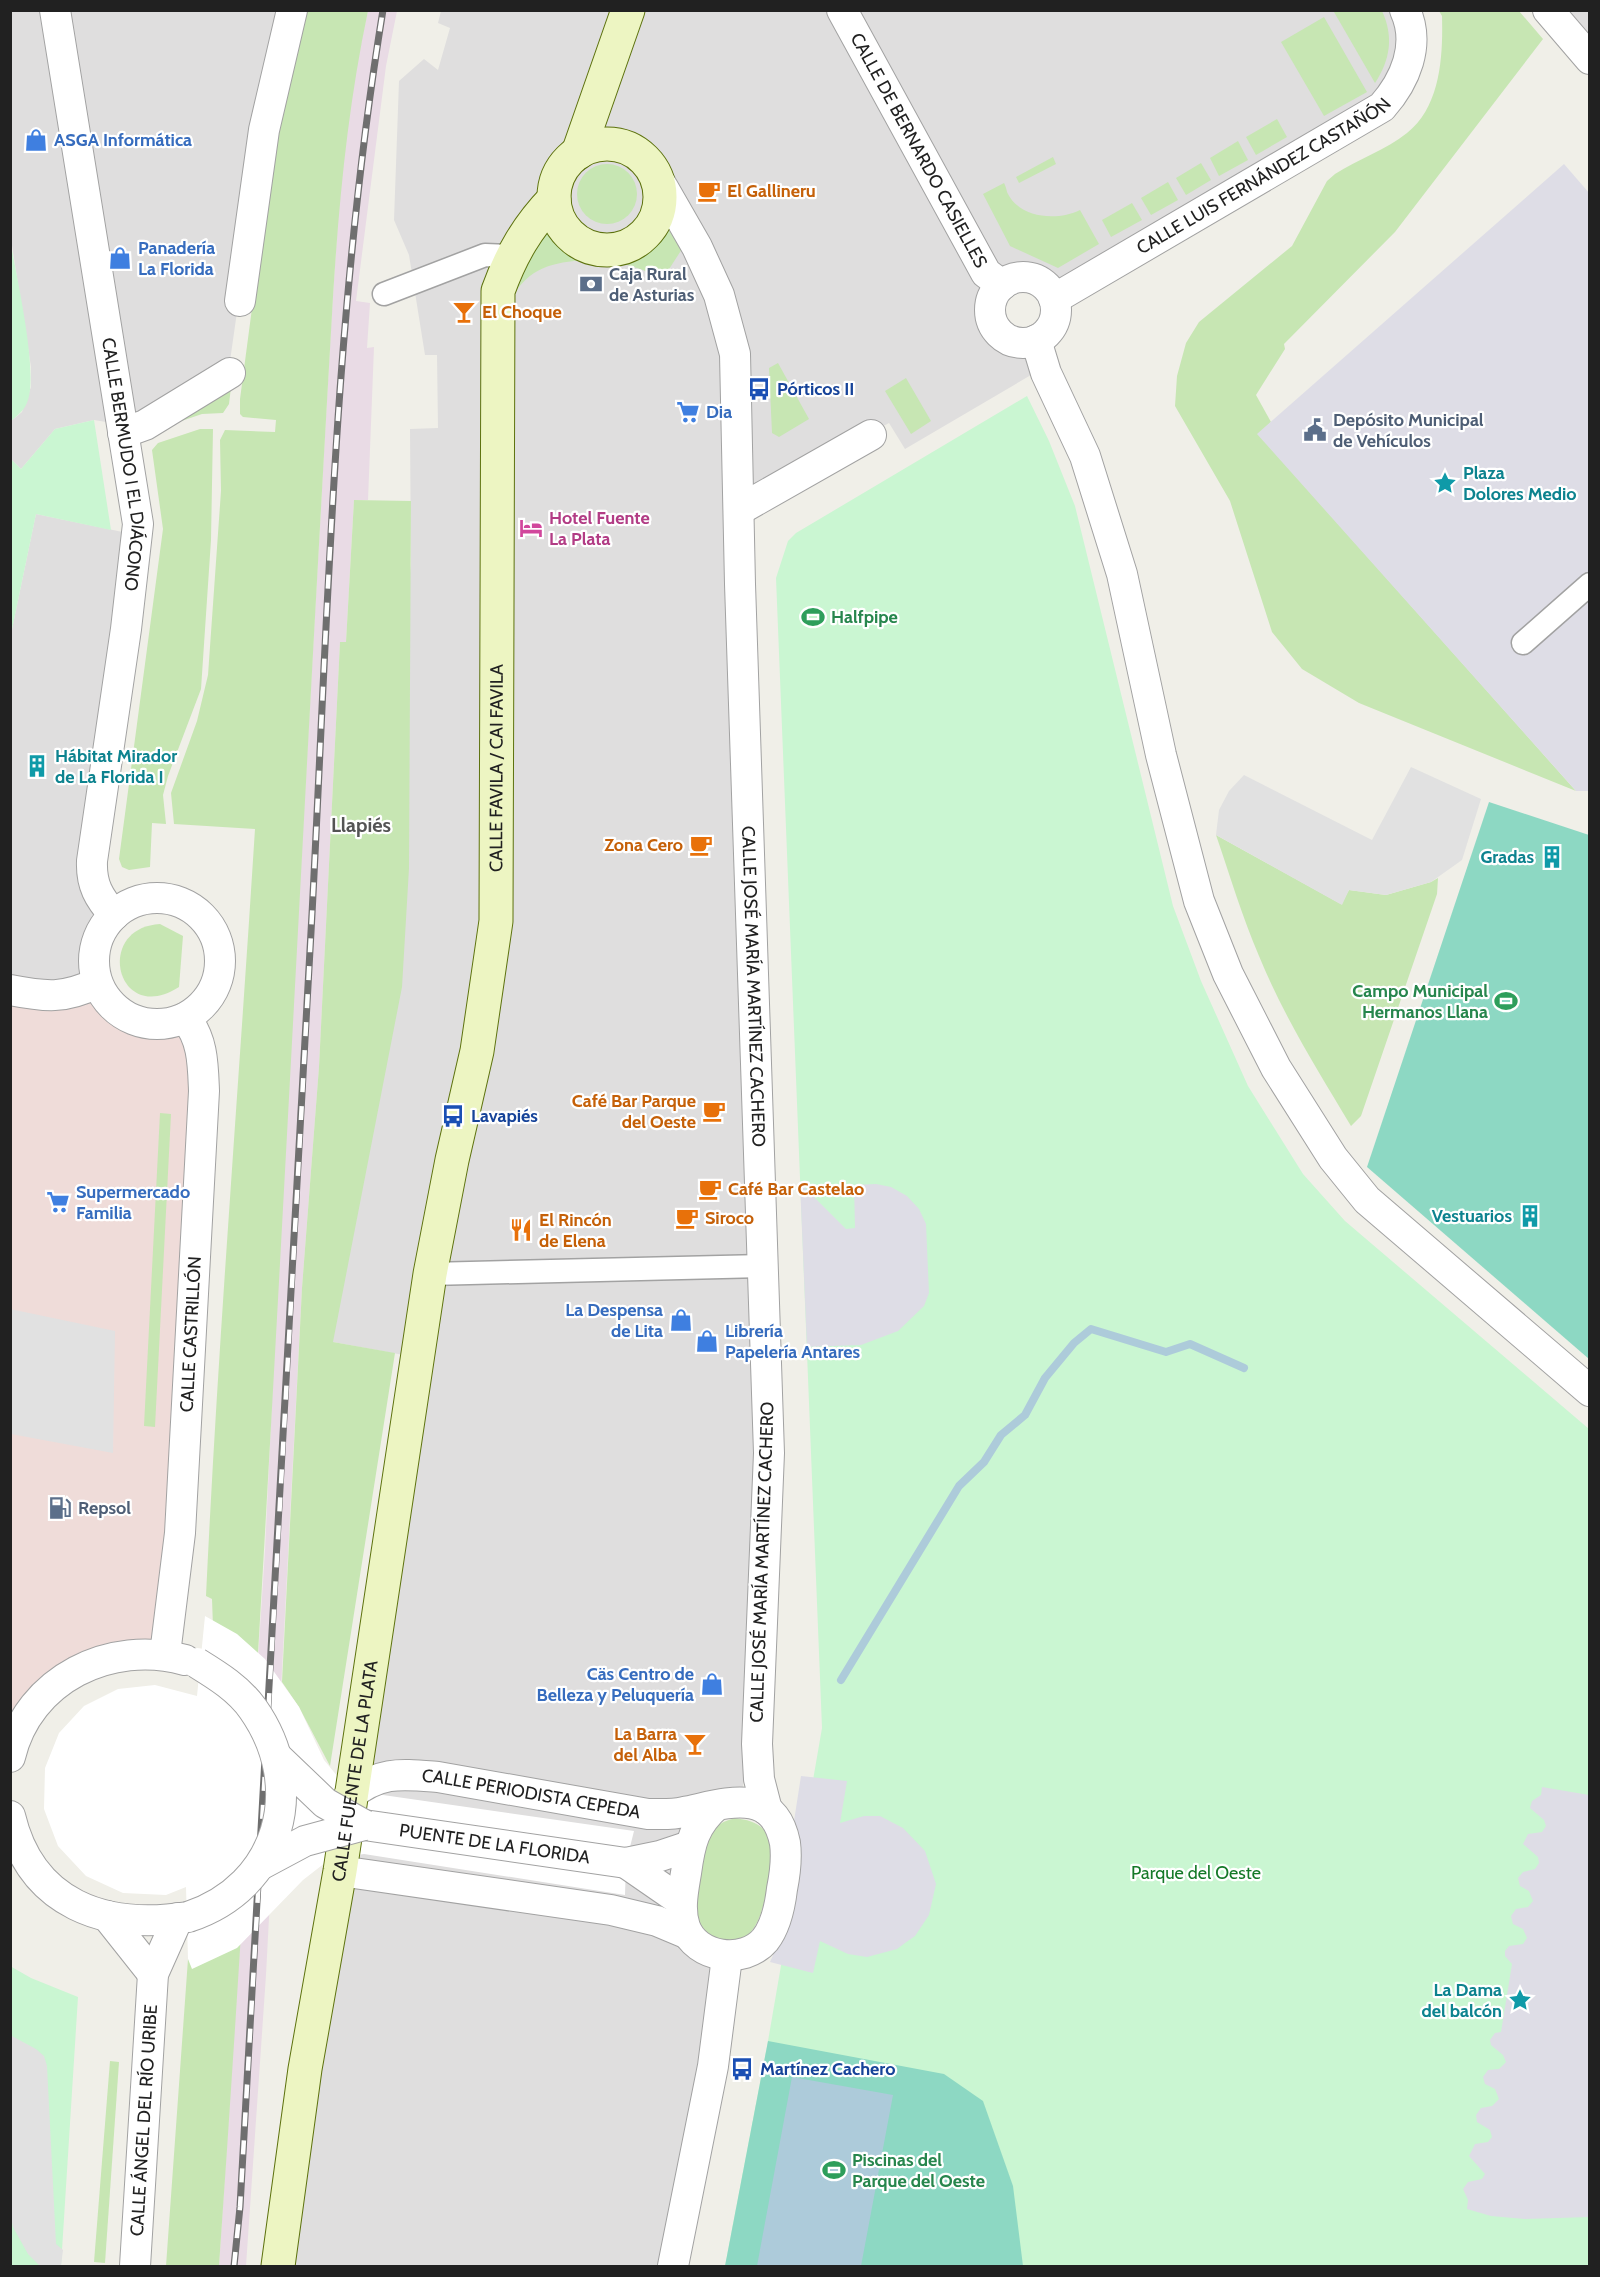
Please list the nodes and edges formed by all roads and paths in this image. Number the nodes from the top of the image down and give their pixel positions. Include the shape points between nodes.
1 (38, 10) edge
2 (55, 10) edge
3 (292, 10) edge
4 (628, 10) edge
5 (842, 10) edge
6 (1404, 10) edge
7 (1548, 10) edge
8 (59, 45) junction
9 (1590, 59) edge
10 (609, 63) junction
11 (632, 150) junction
12 (578, 153) junction
13 (658, 179) junction
14 (554, 199) junction
15 (511, 256) junction
16 (1002, 285) junction
17 (384, 294) dead end
18 (1054, 299) junction
19 (240, 301) dead end
20 (1036, 340) junction
21 (230, 373) dead end
22 (123, 433) junction
23 (872, 435) dead end
24 (739, 510) junction
25 (1590, 584) edge
26 (1523, 643) dead end
27 (114, 915) junction
28 (97, 982) junction
29 (10, 990) edge
30 (185, 1018) junction
31 (763, 1266) junction
32 (430, 1274) junction
33 (1590, 1391) edge
34 (165, 1654) junction
35 (19, 1722) edge
36 (10, 1757) edge
37 (278, 1758) junction
38 (349, 1796) junction
39 (717, 1805) junction
40 (767, 1810) junction
41 (10, 1816) edge
42 (364, 1826) junction
43 (690, 1846) junction
44 (627, 1863) junction
45 (262, 1864) junction
46 (340, 1871) junction
47 (681, 1901) junction
48 (107, 1916) junction
49 (183, 1918) junction
50 (688, 1934) junction
51 (727, 1957) junction
52 (153, 1974) junction
53 (135, 2266) edge
54 (278, 2266) edge
55 (674, 2266) edge

1 - 8 street
2 - 8 street, CALLE BERMUDO I EL DIÁCONO
3 - 19 street via 264,130
4 - 10 main road
5 - 16 street, CALLE DE BERNARDO CASIELLES via 986,273
6 - 18 street, CALLE LUIS FERNÁNDEZ CASTAÑÓN via 1410,31 1409,59 1394,93 1382,107
7 - 9 street
8 - 22 street, CALLE BERMUDO I EL DIÁCONO
10 - 11 main road via 614,118
10 - 12 main road
11 - 12 main road via 600,144
11 - 13 main road via 648,162
12 - 14 main road via 564,165 556,181
13 - 14 main road via 660,203 652,227 639,241 622,249 602,251 584,246 568,234 557,218
13 - 24 street, CALLE JOSÉ MARÍA MARTÍNEZ CACHERO via 719,295 735,354
14 - 15 main road, CALLE FAVILA / CAI FAVILA via 534,219
15 - 17 street via 485,255
15 - 32 main road, CALLE FAVILA / CAI FAVILA via 498,291 496,921 477,1051
16 - 18 street via 1021,277 1032,278 1049,290
16 - 20 street via 991,302 998,332 1016,342
18 - 20 street via 1055,318
20 - 33 street via 1046,373 1085,456 1122,574 1161,756 1199,901 1228,974 1276,1068 1333,1158 1367,1200
21 - 22 street via 145,425
22 - 27 street, CALLE BERMUDO I EL DIÁCONO via 138,524 91,875 96,891
23 - 24 street
24 - 31 street, CALLE JOSÉ MARÍA MARTÍNEZ CACHERO
25 - 26 street
27 - 28 street via 97,938 93,957
27 - 30 street via 141,899 164,897 186,904 204,918 216,938 220,961 216,984 204,1003
28 - 29 street via 76,993 53,997
28 - 30 street via 106,1000 122,1015 143,1023 164,1024
30 - 34 street, CALLE CASTRILLÓN via 196,1032 200,1046 204,1091 180,1533
31 - 32 street
31 - 40 street, CALLE JOSÉ MARÍA MARTÍNEZ CACHERO via 769,1453 757,1744 759,1779
32 - 38 main road, CALLE FUENTE DE LA PLATA
34 - 35 street via 111,1656 81,1667 46,1693
34 - 37 street, bridge via 197,1663 231,1686 253,1709
35 - 36 street
37 - 42 street, PUENTE DE LA FLORIDA, bridge via 325,1803
37 - 45 street, bridge via 280,1808
38 - 39 street, CALLE PERIODISTA CEPEDA via 366,1782 384,1776 412,1775 648,1814
38 - 46 main road, CALLE FUENTE DE LA PLATA
39 - 40 street via 745,1802
39 - 43 street via 700,1820
40 - 51 street via 780,1828 786,1848 779,1909 771,1931 757,1947
41 - 48 street via 16,1842 28,1864 47,1885 73,1904
42 - 44 street, PUENTE DE LA FLORIDA
42 - 45 street, PUENTE DE LA FLORIDA, bridge via 305,1841
43 - 44 street, PUENTE DE LA FLORIDA
43 - 47 street
44 - 47 street, PUENTE DE LA FLORIDA
45 - 49 street, bridge via 225,1901
46 - 50 street via 611,1910 657,1921
46 - 54 main road, CALLE FUENTE DE LA PLATA via 305,2069
47 - 50 street
48 - 49 street via 135,1922
48 - 52 street
49 - 52 street, CALLE ÁNGEL DEL RÍO URIBE
50 - 51 street via 710,1951
51 - 55 street via 713,2066
52 - 53 street, CALLE ÁNGEL DEL RÍO URIBE

